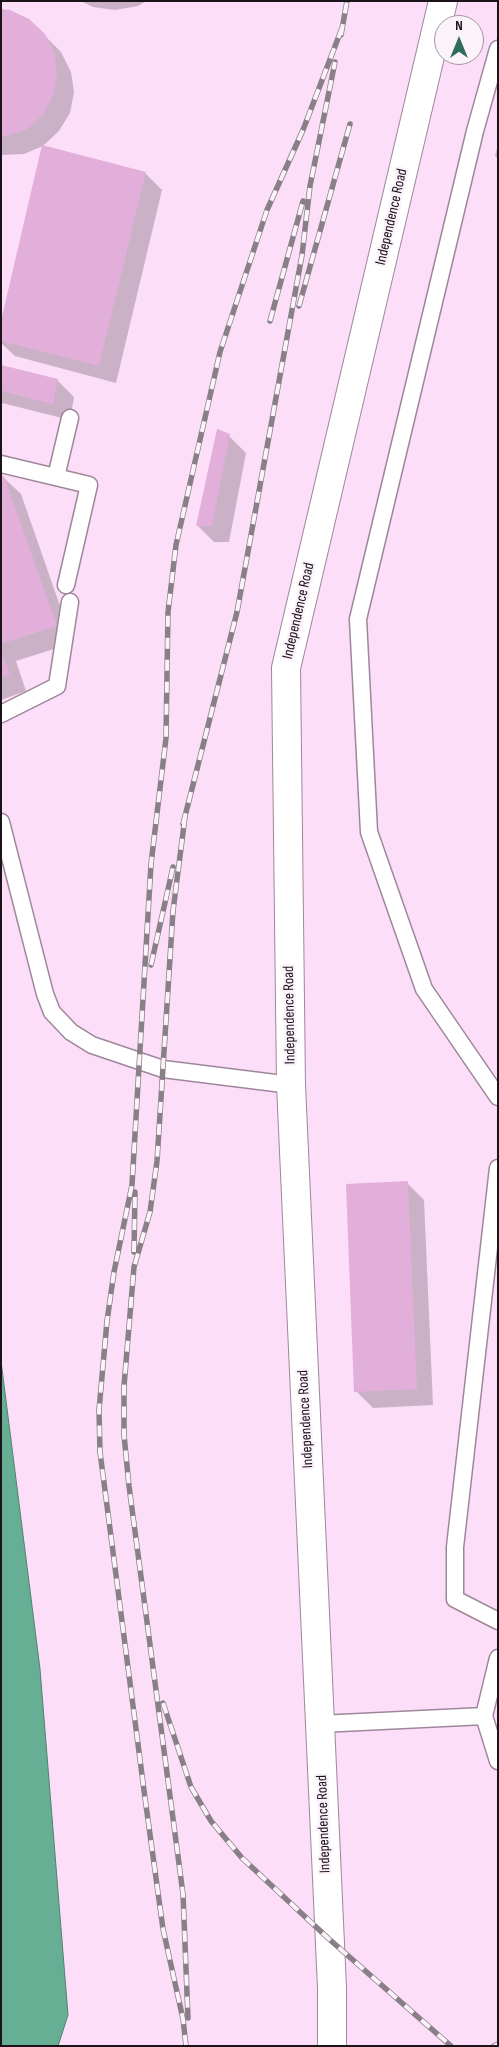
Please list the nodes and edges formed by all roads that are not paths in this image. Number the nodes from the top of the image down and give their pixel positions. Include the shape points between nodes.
1 (443, 1) edge
2 (498, 50) edge
3 (70, 418) dead end
4 (1, 464) edge
5 (56, 477) junction
6 (66, 585) dead end
7 (70, 602) dead end
8 (1, 714) edge
9 (1, 822) edge
10 (291, 1085) junction
11 (498, 1097) edge
12 (498, 1168) edge
13 (498, 1621) edge
14 (498, 1658) edge
15 (484, 1716) junction
16 (320, 1724) junction
17 (498, 1761) edge
18 (332, 2046) edge

1 - 10 street, Independence Road via 286,668
2 - 11 lane via 475,131 358,619 369,832 424,990
3 - 5 lane
4 - 5 lane
5 - 6 lane via 89,485
7 - 8 lane via 57,686
9 - 10 lane via 45,994 52,1012 71,1032 92,1045 163,1069
10 - 16 street, Independence Road
12 - 13 lane via 455,1547 455,1599
14 - 15 lane
15 - 16 lane
15 - 17 lane
16 - 18 street, Independence Road

